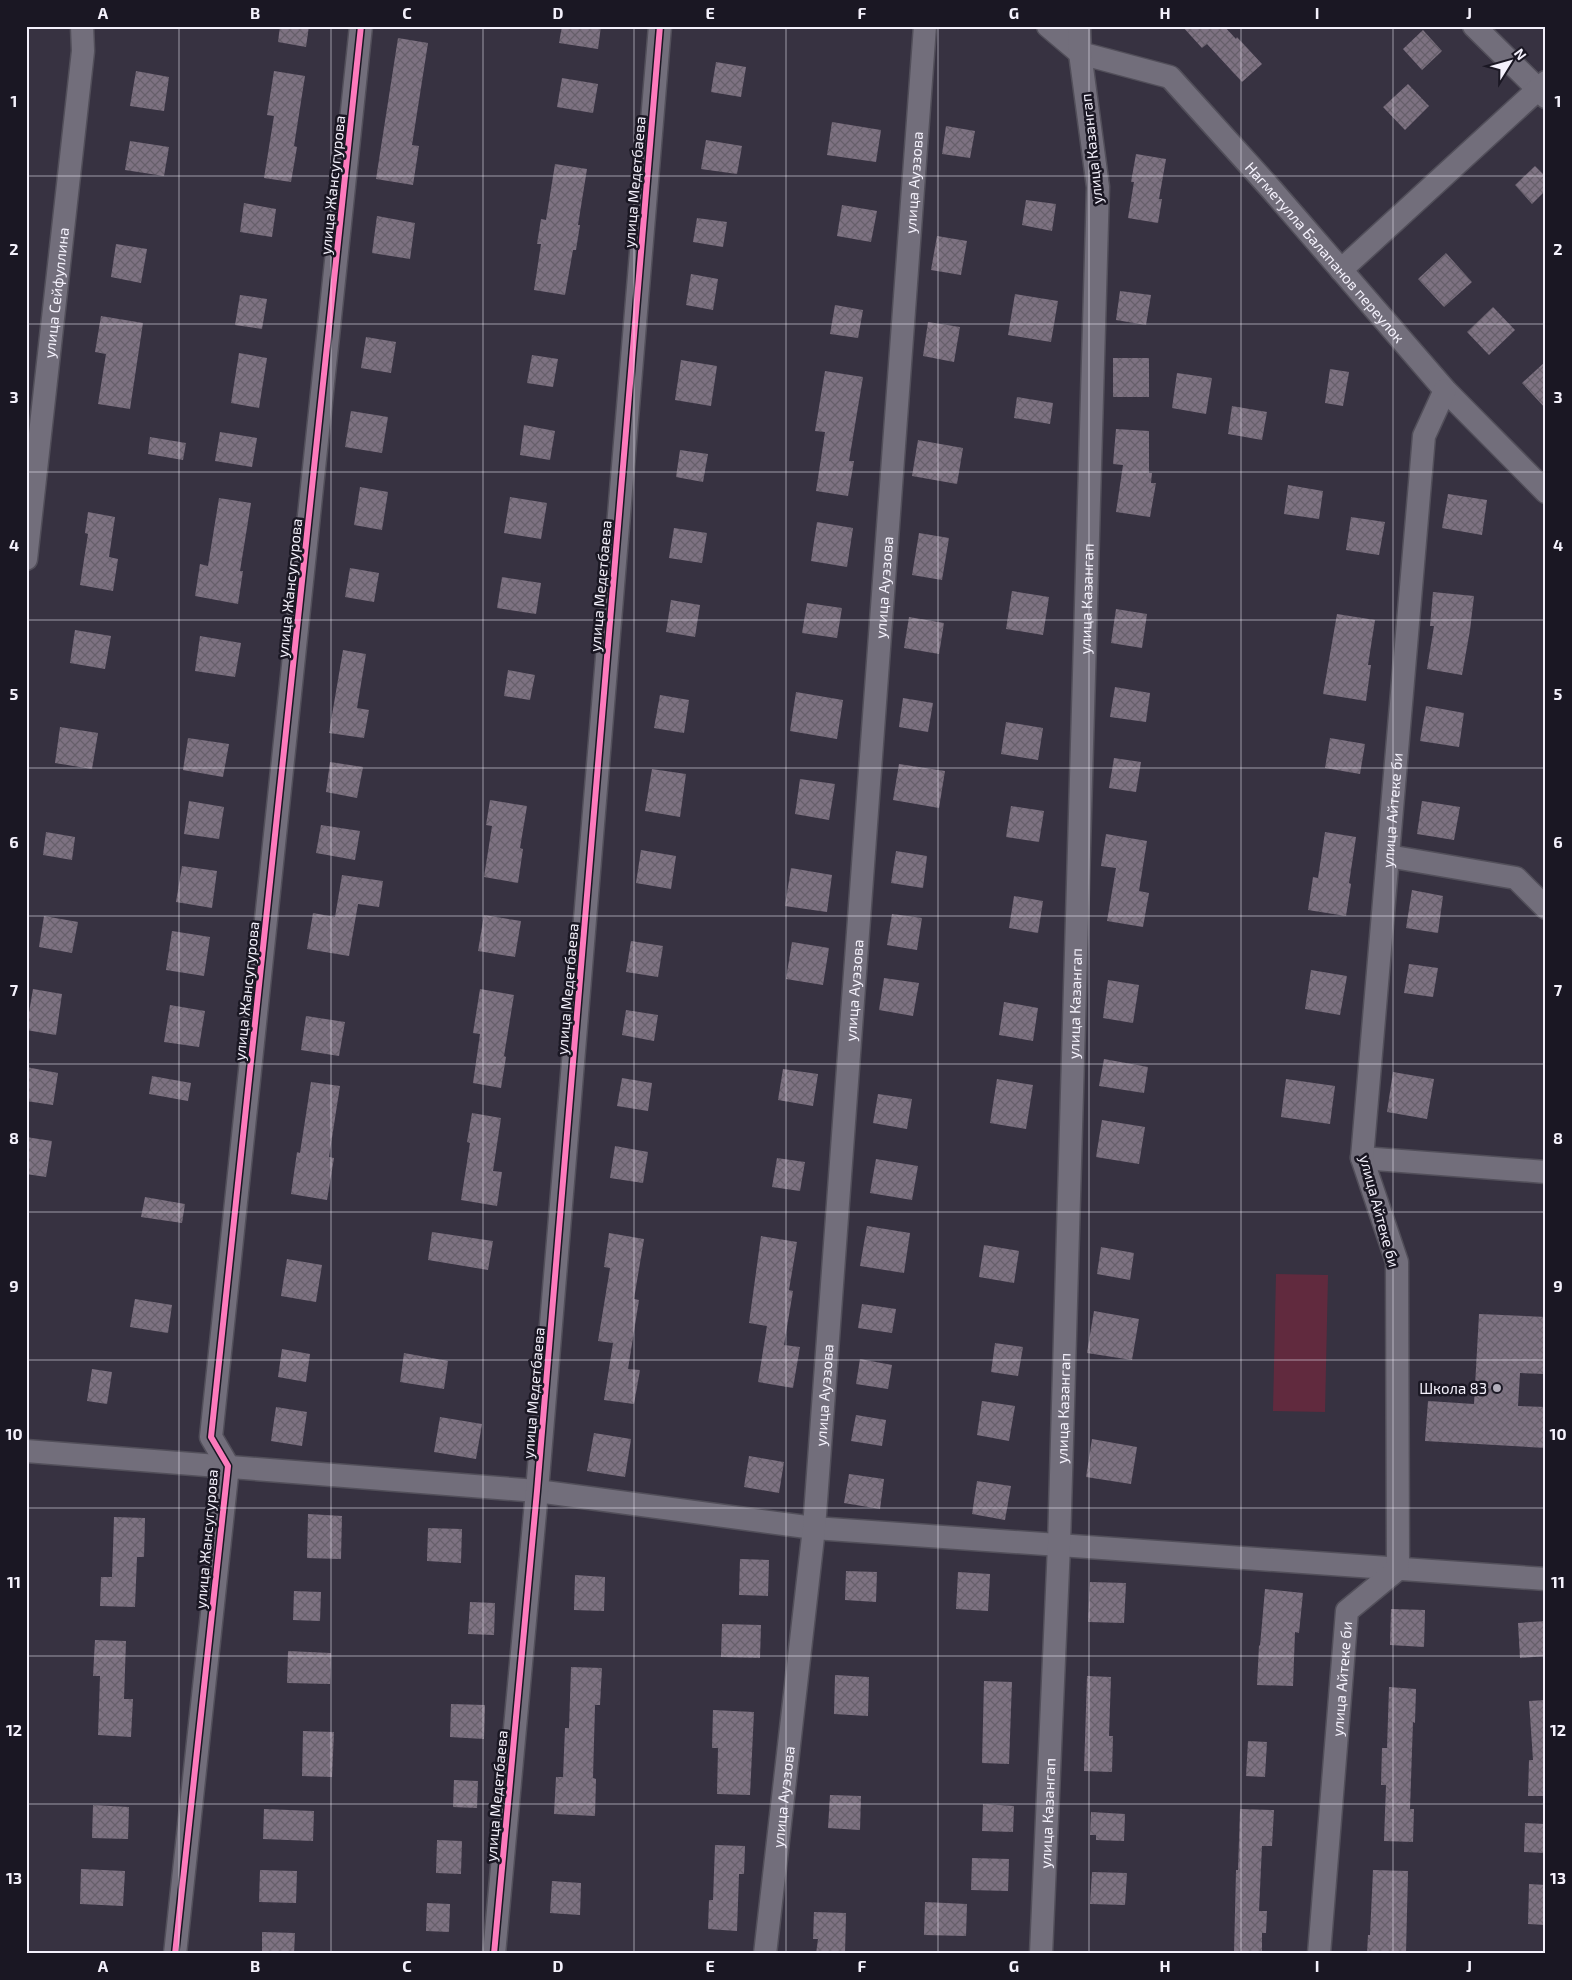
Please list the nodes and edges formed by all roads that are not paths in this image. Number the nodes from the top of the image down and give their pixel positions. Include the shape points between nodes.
1 (82, 26) edge
2 (361, 26) edge
3 (660, 26) edge
4 (925, 26) edge
5 (1048, 26) edge
6 (1079, 26) edge
7 (1474, 26) edge
8 (1080, 53) junction
9 (1543, 89) edge
10 (1341, 270) junction
11 (1445, 390) junction
12 (1546, 492) edge
13 (26, 559) edge
14 (1388, 856) junction
15 (1546, 908) edge
16 (1362, 1158) junction
17 (1546, 1172) edge
18 (26, 1451) edge
19 (228, 1466) junction
20 (537, 1491) junction
21 (814, 1528) junction
22 (1059, 1545) junction
23 (1398, 1569) junction
24 (1546, 1579) edge
25 (175, 1954) edge
26 (494, 1954) edge
27 (765, 1954) edge
28 (1042, 1954) edge
29 (1319, 1954) edge

1 - 13 street, улица Сейфуллина via 83,50
2 - 19 street, улица Жансугурова via 211,1437
3 - 20 street, улица Медетбаева
4 - 21 street, улица Ауэзова
5 - 8 street
6 - 8 street, улица Казангап
7 - 9 street
8 - 10 street, Нагметулла Балапанов переулок via 1170,77
8 - 22 street, улица Казангап via 1098,187
9 - 10 street
10 - 11 street, Нагметулла Балапанов переулок
11 - 12 street, Нагметулла Балапанов переулок
11 - 14 street, улица Айтеке би via 1424,436
14 - 15 street via 1516,878
14 - 16 street, улица Айтеке би
16 - 17 street
16 - 23 street, улица Айтеке би via 1397,1262
18 - 19 street
19 - 20 street
19 - 25 street, улица Жансугурова
20 - 21 street
20 - 26 street, улица Медетбаева
21 - 22 street
21 - 27 street, улица Ауэзова
22 - 23 street
22 - 28 street, улица Казангап
23 - 24 street
23 - 29 street, улица Айтеке би via 1347,1611

